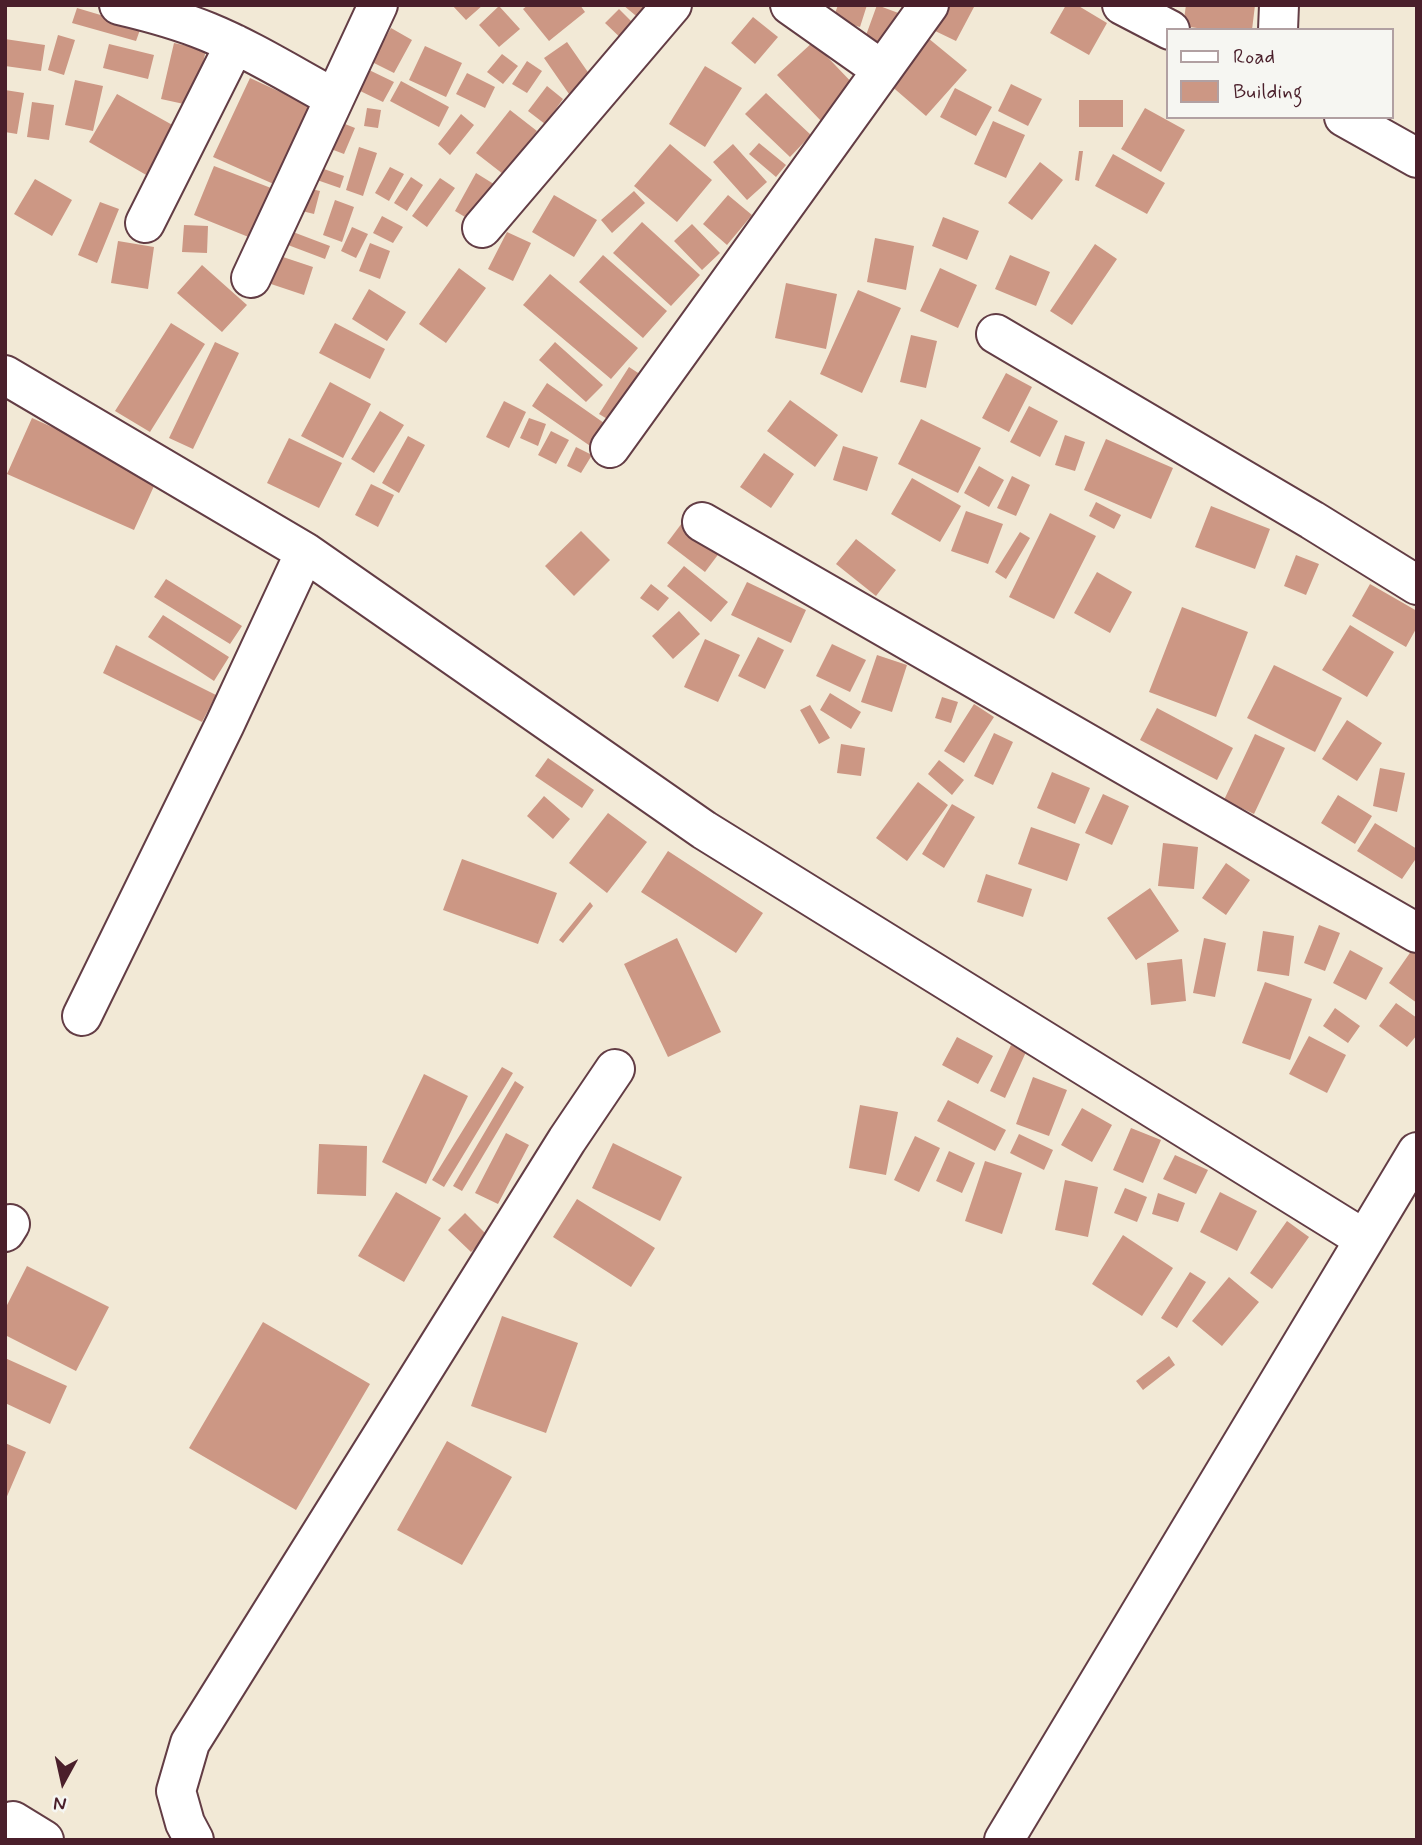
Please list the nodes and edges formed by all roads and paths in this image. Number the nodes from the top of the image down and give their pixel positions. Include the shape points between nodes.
1 (119, 5) edge
2 (377, 5) edge
3 (673, 5) edge
4 (790, 5) edge
5 (929, 5) edge
6 (1122, 5) edge
7 (1279, 5) edge
8 (1166, 28) edge
9 (1278, 28) edge
10 (235, 44) junction
11 (882, 70) junction
12 (334, 98) junction
13 (1347, 119) edge
14 (1417, 159) edge
15 (145, 223) dead end
16 (482, 228) dead end
17 (251, 278) dead end
18 (996, 334) dead end
19 (5, 375) edge
20 (610, 448) dead end
21 (702, 522) dead end
22 (305, 552) junction
23 (1417, 585) edge
24 (1417, 933) edge
25 (82, 1016) dead end
26 (615, 1069) dead end
27 (1417, 1152) edge
28 (1364, 1240) junction
29 (194, 1840) edge
30 (1004, 1840) edge

1 - 10 street via 155,13
2 - 12 street
3 - 16 street
4 - 11 street
5 - 11 street
6 - 8 street
7 - 9 street
10 - 12 street
10 - 15 street
11 - 20 street
12 - 17 street
13 - 14 street
18 - 23 street
19 - 22 street
21 - 24 street
22 - 25 street
22 - 28 street via 704,830
26 - 29 street via 190,1743 176,1791
27 - 28 street
28 - 30 street

